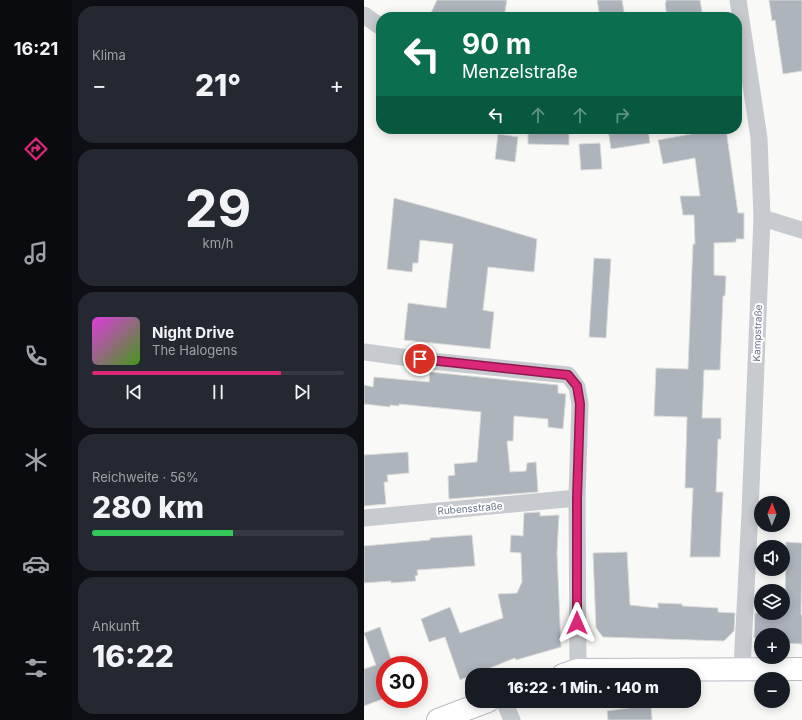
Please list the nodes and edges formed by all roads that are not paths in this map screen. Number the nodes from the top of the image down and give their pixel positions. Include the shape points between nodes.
1 (738, 0) edge
2 (739, 12) edge
3 (364, 15) edge
4 (376, 23) edge
5 (742, 58) edge
6 (743, 73) edge
7 (762, 218) junction
8 (802, 230) edge
9 (364, 352) edge
10 (577, 498) junction
11 (364, 518) edge
12 (570, 668) edge
13 (742, 668) junction
14 (701, 669) edge
15 (802, 669) edge
16 (470, 708) edge
17 (507, 708) edge
18 (438, 720) edge
19 (512, 720) edge

1 - 2 street, Kampstraße
3 - 4 street
5 - 6 street, Kampstraße
6 - 7 street, Kampstraße via 759,138
7 - 8 street
7 - 13 street, Kampstraße
9 - 10 street via 568,375 577,386 580,404
10 - 11 street, Rubensstraße
10 - 12 street
13 - 14 main road
13 - 15 main road
16 - 18 main road
17 - 19 street

